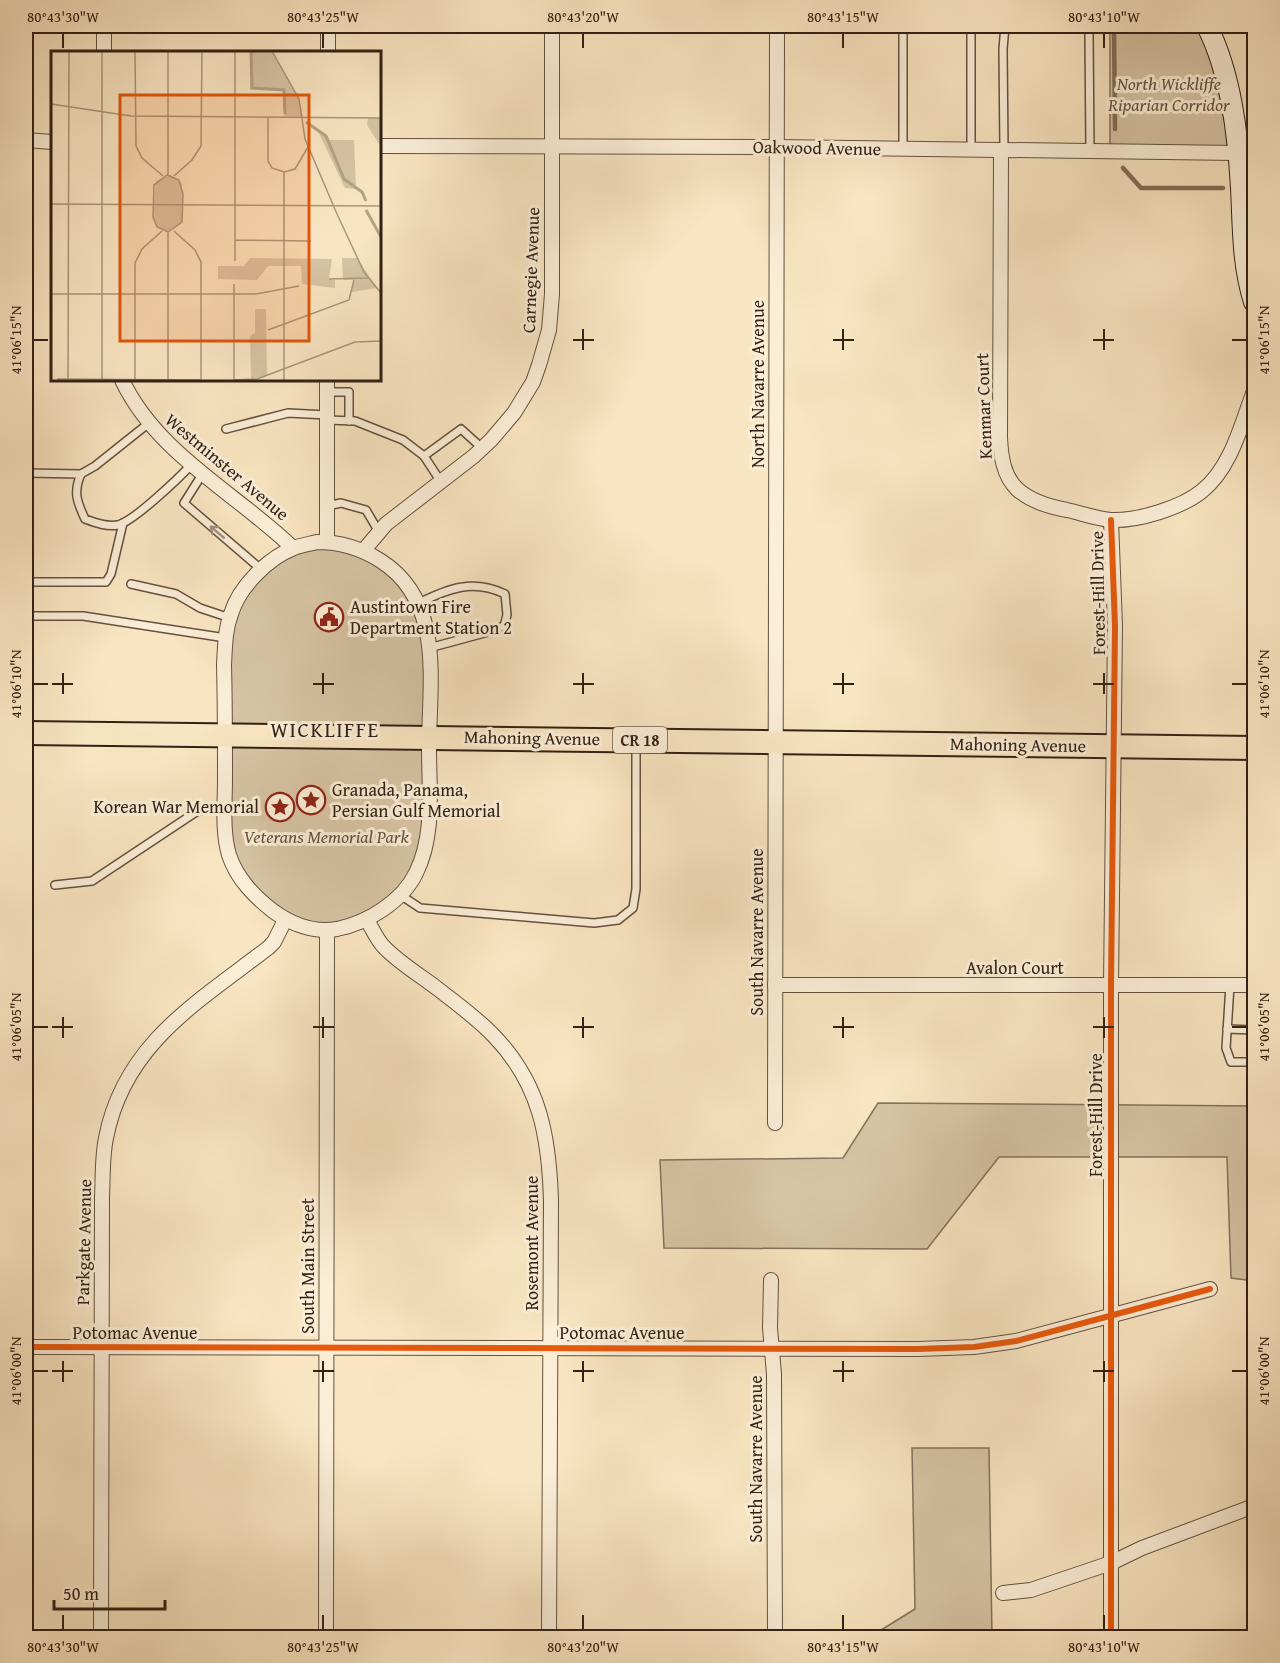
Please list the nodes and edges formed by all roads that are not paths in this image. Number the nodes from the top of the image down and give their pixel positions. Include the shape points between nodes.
1 (104, 26) edge
2 (328, 26) edge
3 (552, 26) edge
4 (777, 26) edge
5 (903, 26) edge
6 (971, 26) edge
7 (1005, 26) edge
8 (1093, 26) edge
9 (1206, 26) edge
10 (104, 51) edge
11 (328, 51) edge
12 (26, 140) edge
13 (51, 142) edge
14 (381, 146) edge
15 (552, 147) junction
16 (777, 147) junction
17 (903, 149) junction
18 (971, 150) junction
19 (1002, 150) junction
20 (1090, 152) junction
21 (1246, 153) edge
22 (1254, 302) edge
23 (122, 381) edge
24 (327, 386) edge
25 (1254, 392) edge
26 (327, 418) junction
27 (349, 421) junction
28 (149, 423) junction
29 (226, 429) dead end
30 (482, 448) junction
31 (424, 456) junction
32 (197, 468) junction
33 (26, 473) edge
34 (81, 474) junction
35 (441, 482) junction
36 (327, 506) junction
37 (1111, 520) junction
38 (123, 524) junction
39 (379, 532) junction
40 (327, 542) junction
41 (293, 548) junction
42 (364, 550) junction
43 (262, 570) junction
44 (26, 582) edge
45 (131, 584) dead end
46 (419, 603) junction
47 (26, 616) edge
48 (230, 618) junction
49 (226, 638) junction
50 (429, 648) junction
51 (26, 732) edge
52 (225, 735) junction
53 (429, 737) junction
54 (636, 740) junction
55 (776, 742) junction
56 (1113, 746) junction
57 (1254, 748) edge
58 (225, 804) junction
59 (55, 885) dead end
60 (399, 894) junction
61 (285, 920) junction
62 (367, 920) junction
63 (327, 930) junction
64 (775, 985) junction
65 (1230, 985) junction
66 (1254, 985) edge
67 (1111, 986) junction
68 (1227, 1029) junction
69 (1254, 1030) edge
70 (1254, 1062) edge
71 (775, 1123) dead end
72 (771, 1280) dead end
73 (1210, 1290) dead end
74 (1112, 1315) junction
75 (26, 1347) edge
76 (326, 1347) junction
77 (101, 1348) junction
78 (550, 1348) junction
79 (772, 1349) junction
80 (1254, 1506) edge
81 (1111, 1563) junction
82 (1003, 1593) dead end
83 (101, 1638) edge
84 (326, 1638) edge
85 (549, 1638) edge
86 (775, 1638) edge
87 (1111, 1638) edge

1 - 10 street
2 - 11 street
3 - 15 street, Carnegie Avenue
4 - 16 street, North Navarre Avenue
5 - 17 lane
6 - 18 lane
7 - 19 lane
8 - 20 lane via 1089,33
9 - 21 street via 1222,66
12 - 13 street
14 - 15 street, Oakwood Avenue
15 - 16 street, Oakwood Avenue
15 - 30 street, Carnegie Avenue via 552,294 546,344 536,374 514,414
16 - 17 street, Oakwood Avenue
16 - 55 street, North Navarre Avenue
17 - 18 street, Oakwood Avenue
18 - 19 street, Oakwood Avenue
19 - 20 street, Oakwood Avenue
19 - 37 street, Kenmar Court via 999,438 1005,472 1026,496 1059,509
20 - 21 street, Oakwood Avenue
21 - 22 street via 1246,270
23 - 28 street, Westminster Avenue
24 - 26 street
24 - 27 lane via 349,392
25 - 37 street, Kenmar Court via 1231,452 1201,492 1154,513
26 - 27 lane
26 - 29 lane via 288,413
26 - 36 street
27 - 31 lane via 403,440
28 - 32 street, Westminster Avenue
28 - 34 lane
30 - 31 lane via 461,429
30 - 35 street, Carnegie Avenue
31 - 35 lane
32 - 38 lane
32 - 41 street, Westminster Avenue
43 -> 32 lane via 184,503
33 - 34 lane
34 - 38 lane via 75,496 85,519 99,524
35 - 39 street, Carnegie Avenue
36 - 39 lane via 341,503 366,510
36 - 40 street
37 - 56 street, Forest-Hill Drive
38 - 44 lane via 106,582
39 - 42 street, Carnegie Avenue
40 - 41 street
40 - 42 street
41 - 43 street
42 - 46 street via 403,579
43 - 48 street via 246,586
45 - 48 lane via 176,594 200,608
46 - 50 street
46 - 50 lane via 444,591 473,586 490,587 505,594 504,626
47 - 49 lane via 83,616
48 - 49 street
49 - 52 street
50 - 53 street
51 - 52 main road, Mahoning Avenue / CR 18
52 - 53 main road, Mahoning Avenue / CR 18
52 - 58 street
53 - 54 main road, Mahoning Avenue / CR 18
53 - 60 street via 428,839 415,876
54 - 55 main road, Mahoning Avenue / CR 18
54 - 60 lane via 636,889 633,908 618,920 594,923 420,908
55 - 56 main road, Mahoning Avenue / CR 18
55 - 64 street, South Navarre Avenue
56 - 57 main road, Mahoning Avenue / CR 18
56 - 67 street, Forest-Hill Drive
58 - 59 lane via 196,812 92,881
58 - 61 street via 226,841 237,874 254,895
60 - 62 street
61 - 63 street
61 - 77 street, Parkgate Avenue via 268,948 179,1017 149,1046 118,1098 104,1151
62 - 63 street
62 - 78 street, Rosemont Avenue via 383,946 495,1037 525,1078 537,1103 550,1160
63 - 76 street, South Main Street
64 - 67 street, Avalon Court
64 - 71 street, South Navarre Avenue
65 - 66 street, Avalon Court
65 - 67 street, Avalon Court
65 - 68 lane
67 - 74 street, Forest-Hill Drive
68 - 69 lane
68 - 70 lane via 1226,1048 1231,1062
72 - 79 street, South Navarre Avenue
73 - 74 street, Potomac Avenue
74 - 79 street, Potomac Avenue via 1016,1341 974,1347
74 - 81 street, Forest-Hill Drive
75 - 77 street, Potomac Avenue
76 - 77 street, Potomac Avenue
76 - 78 street, Potomac Avenue
76 - 84 street, South Main Street
77 - 83 street, Parkgate Avenue
78 - 79 street, Potomac Avenue
78 - 85 street, Rosemont Avenue
79 - 86 street, South Navarre Avenue
80 - 81 street
81 - 82 street via 1031,1590
81 - 87 street, Forest-Hill Drive

